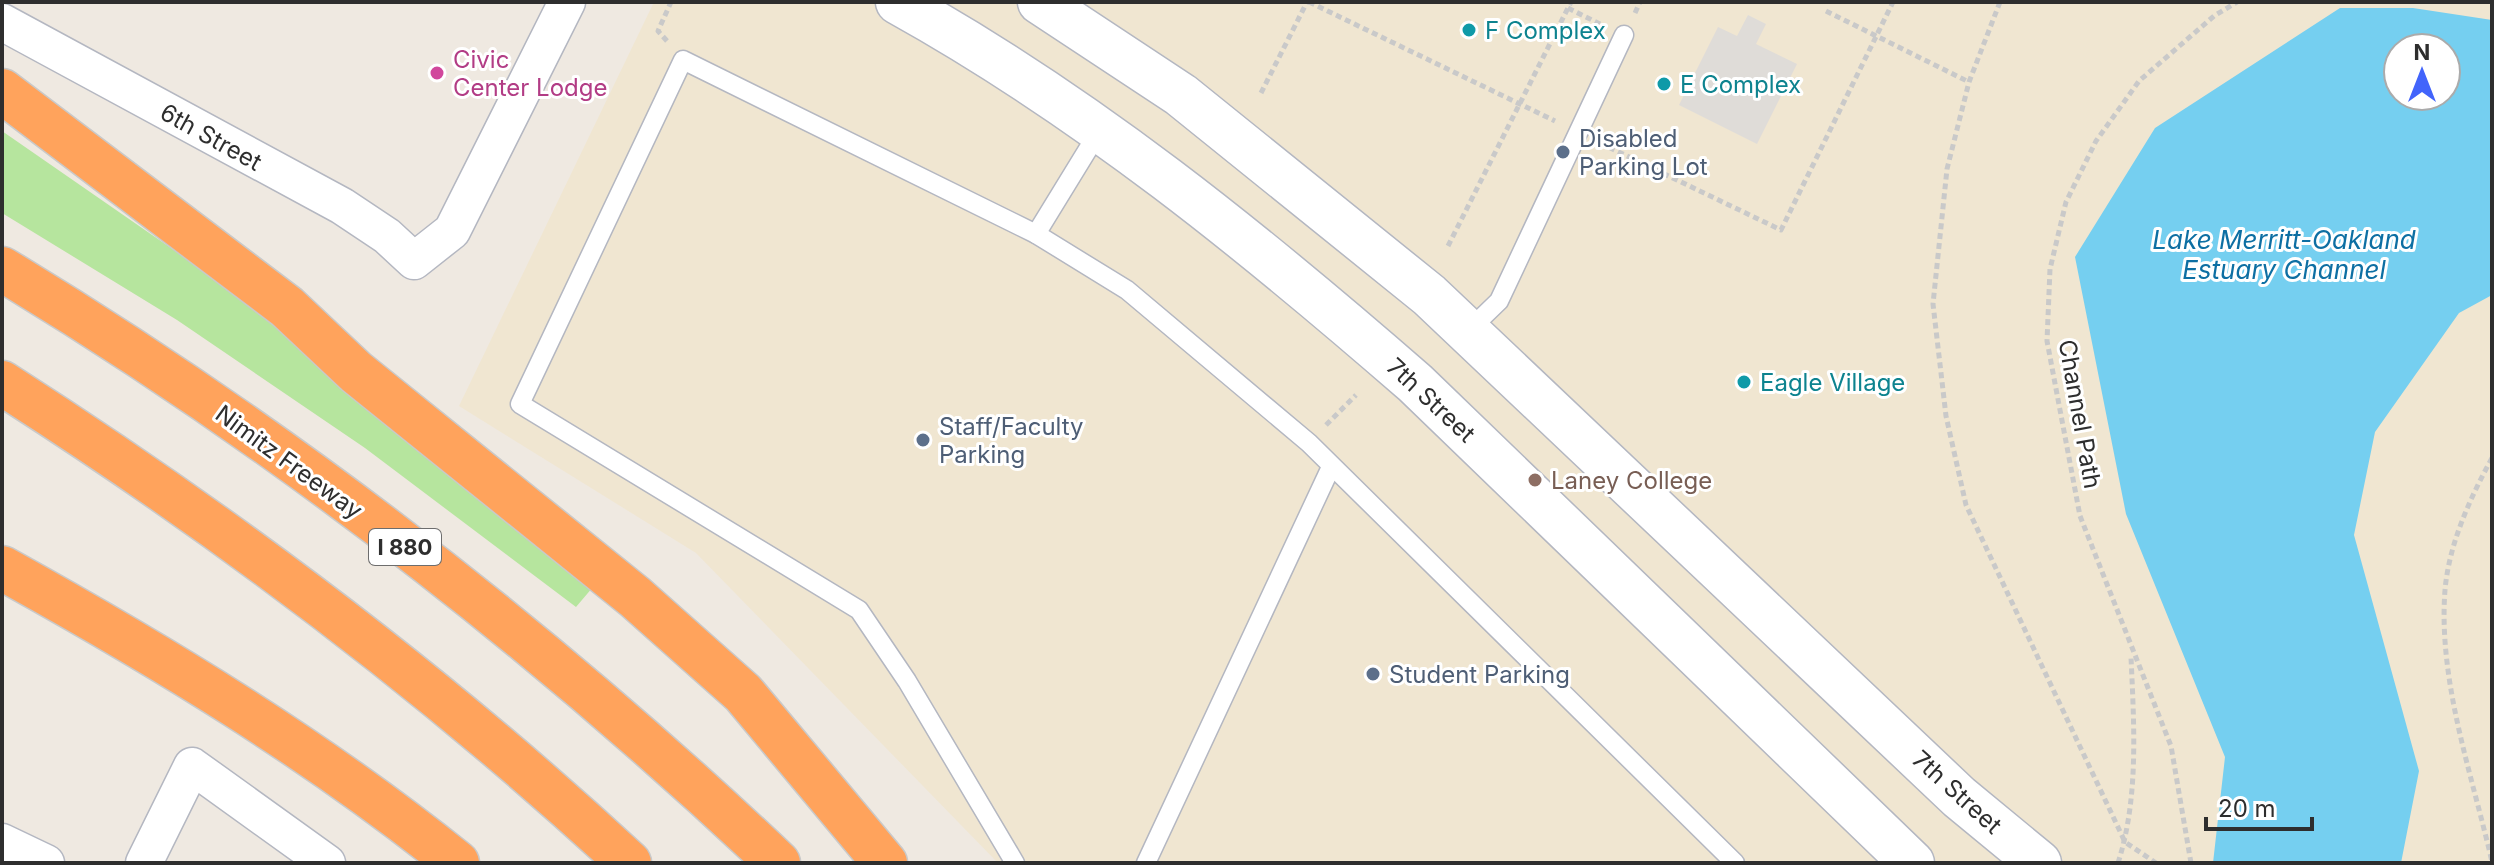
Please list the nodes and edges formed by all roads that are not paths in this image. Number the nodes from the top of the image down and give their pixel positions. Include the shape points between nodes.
1 (567, 2) edge
2 (898, 2) edge
3 (1040, 2) edge
4 (2, 22) edge
5 (1624, 35) dead end
6 (2, 91) edge
7 (1101, 128) junction
8 (1036, 234) junction
9 (2, 269) edge
10 (1468, 331) junction
11 (2, 383) edge
12 (1331, 467) junction
13 (2, 568) edge
14 (2, 842) edge
15 (1910, 862) edge
16 (46, 863) edge
17 (144, 863) edge
18 (327, 863) edge
19 (457, 863) edge
20 (629, 863) edge
21 (778, 863) edge
22 (885, 863) edge
23 (1015, 863) edge
24 (1146, 863) edge
25 (1735, 863) edge
26 (2039, 863) edge

1 - 4 street, 6th Street via 452,231 414,261 342,206
2 - 7 main road, 7th Street
3 - 10 main road, 7th Street via 1181,95
5 - 10 lane via 1499,301
6 - 22 highway via 287,307 356,372 635,597 743,693
7 - 8 lane
7 - 15 main road, 7th Street via 1254,246 1415,383
8 - 12 lane via 1127,290
8 - 23 lane via 683,60 520,404 859,610
9 - 21 highway, Nimitz Freeway / I 880 via 209,404 445,577 635,734
10 - 26 main road, 7th Street via 1948,786
11 - 20 highway via 164,491 348,626
12 - 24 lane
12 - 25 lane
13 - 19 highway via 168,662 325,762
14 - 16 street
17 - 18 street via 192,766

